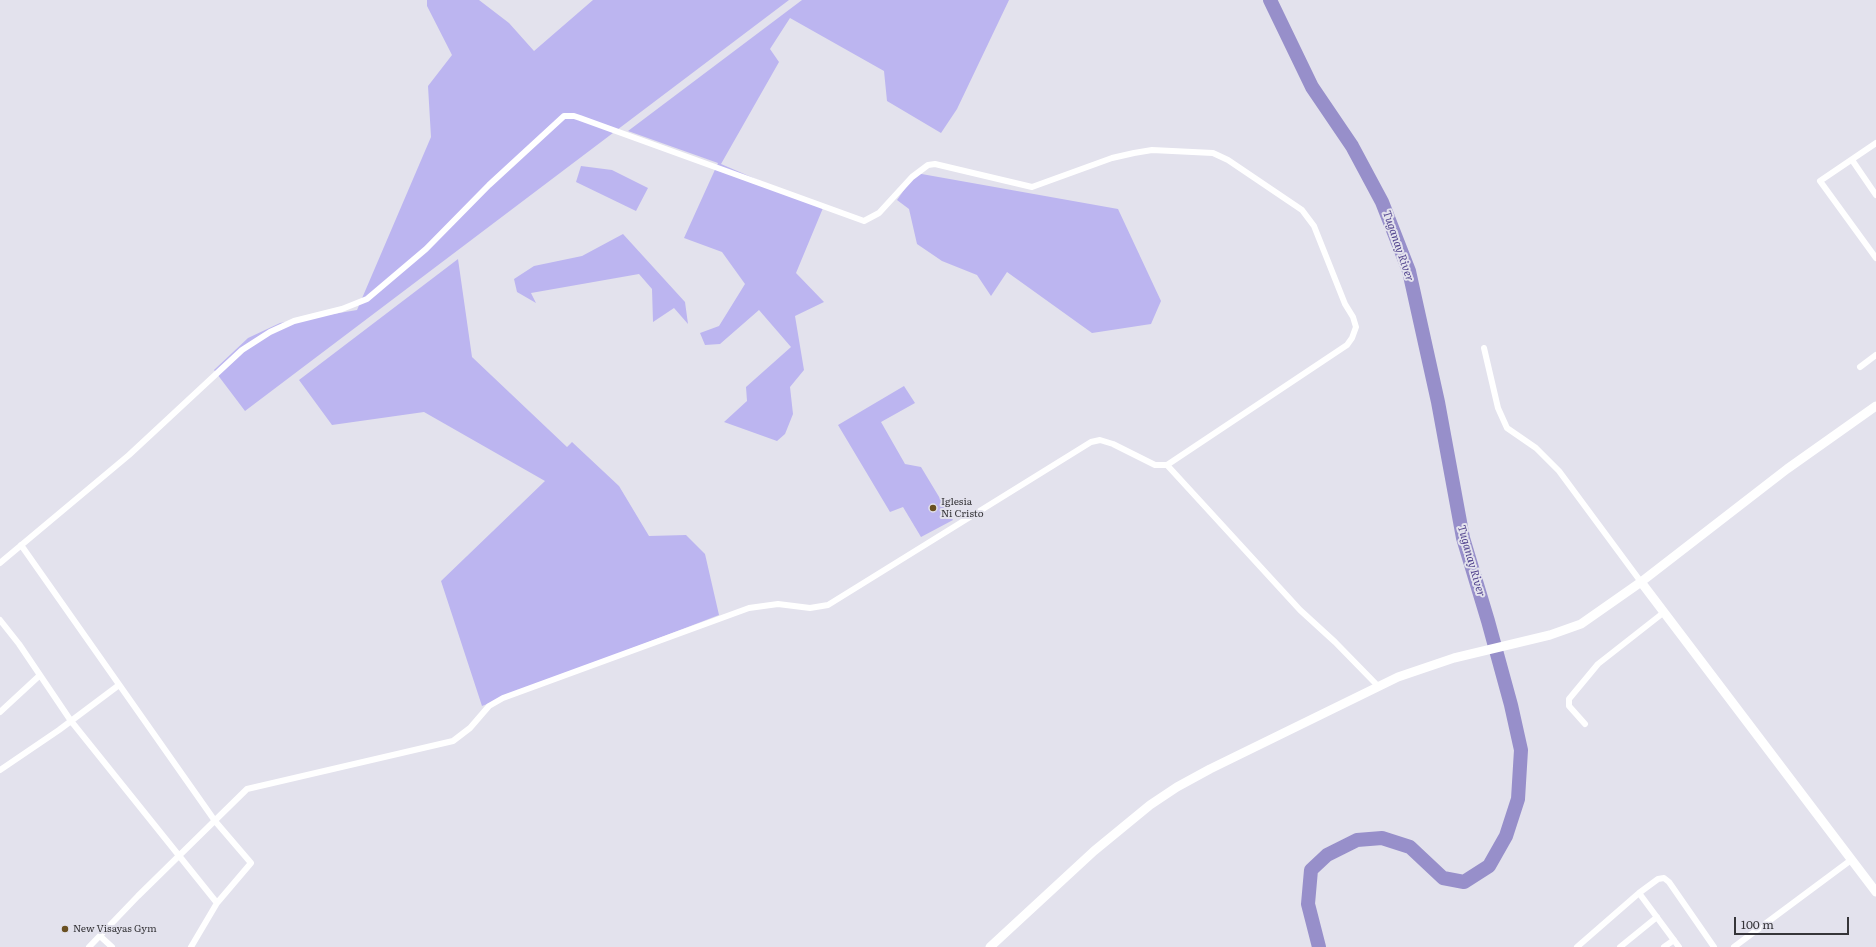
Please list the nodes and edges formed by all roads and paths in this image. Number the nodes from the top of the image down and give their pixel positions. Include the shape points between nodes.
1 (1876, 143) edge
2 (1852, 160) junction
3 (1875, 190) edge
4 (1876, 258) edge
5 (1484, 348) dead end
6 (1876, 355) edge
7 (1860, 366) dead end
8 (1876, 406) edge
9 (1167, 465) junction
10 (21, 546) junction
11 (0, 563) edge
12 (1641, 582) junction
13 (1663, 613) junction
14 (0, 620) edge
15 (5, 627) junction
16 (0, 632) edge
17 (39, 676) junction
18 (119, 685) junction
19 (1378, 686) junction
20 (0, 712) edge
21 (71, 721) junction
22 (1585, 724) dead end
23 (0, 770) edge
24 (215, 822) junction
25 (179, 857) junction
26 (1851, 860) junction
27 (1876, 892) edge
28 (1639, 894) junction
29 (217, 903) junction
30 (1657, 917) junction
31 (100, 936) junction
32 (1674, 940) junction
33 (89, 947) edge
34 (112, 947) edge
35 (191, 947) edge
36 (990, 947) edge
37 (1577, 947) edge
38 (1620, 947) edge
39 (1664, 947) edge
40 (1679, 947) edge
41 (1714, 947) edge
42 (1734, 947) edge

1 - 2 street
2 - 3 street
2 - 4 street via 1820,181
5 - 12 street via 1498,408 1507,428 1551,462
6 - 7 street
8 - 12 street via 1787,469
9 - 10 street via 1347,345 1356,327 1314,226 1308,218 1292,202 1228,160 1213,154 1152,150 1112,158 1032,187 935,164 920,169 886,206 864,221 580,118 568,116 560,119 489,185 426,249 366,299 294,321 270,332 242,350 128,455
9 - 19 street via 1300,610
9 - 24 street via 1155,465 1100,440 1091,442 828,605 810,608 778,604 749,608 503,698 489,706 470,728 453,741 247,789
10 - 11 street
10 - 18 street
12 - 13 street
12 - 19 street via 1581,624 1532,640 1436,663
13 - 22 street via 1598,664 1569,699 1569,706
13 - 26 street
14 - 15 street
15 - 16 street
15 - 17 street
17 - 20 street
17 - 21 street
18 - 21 street
18 - 24 street
19 - 36 street via 1210,769 1150,805 1094,851
21 - 23 street
21 - 25 street
24 - 25 street
24 - 29 street via 251,864
25 - 29 street
25 - 31 street
26 - 27 street
26 - 42 street
28 - 30 street
28 - 37 street
28 - 41 street via 1658,879 1666,879
29 - 35 street
30 - 32 street
30 - 38 street
31 - 33 street
31 - 34 street
32 - 39 street
32 - 40 street

